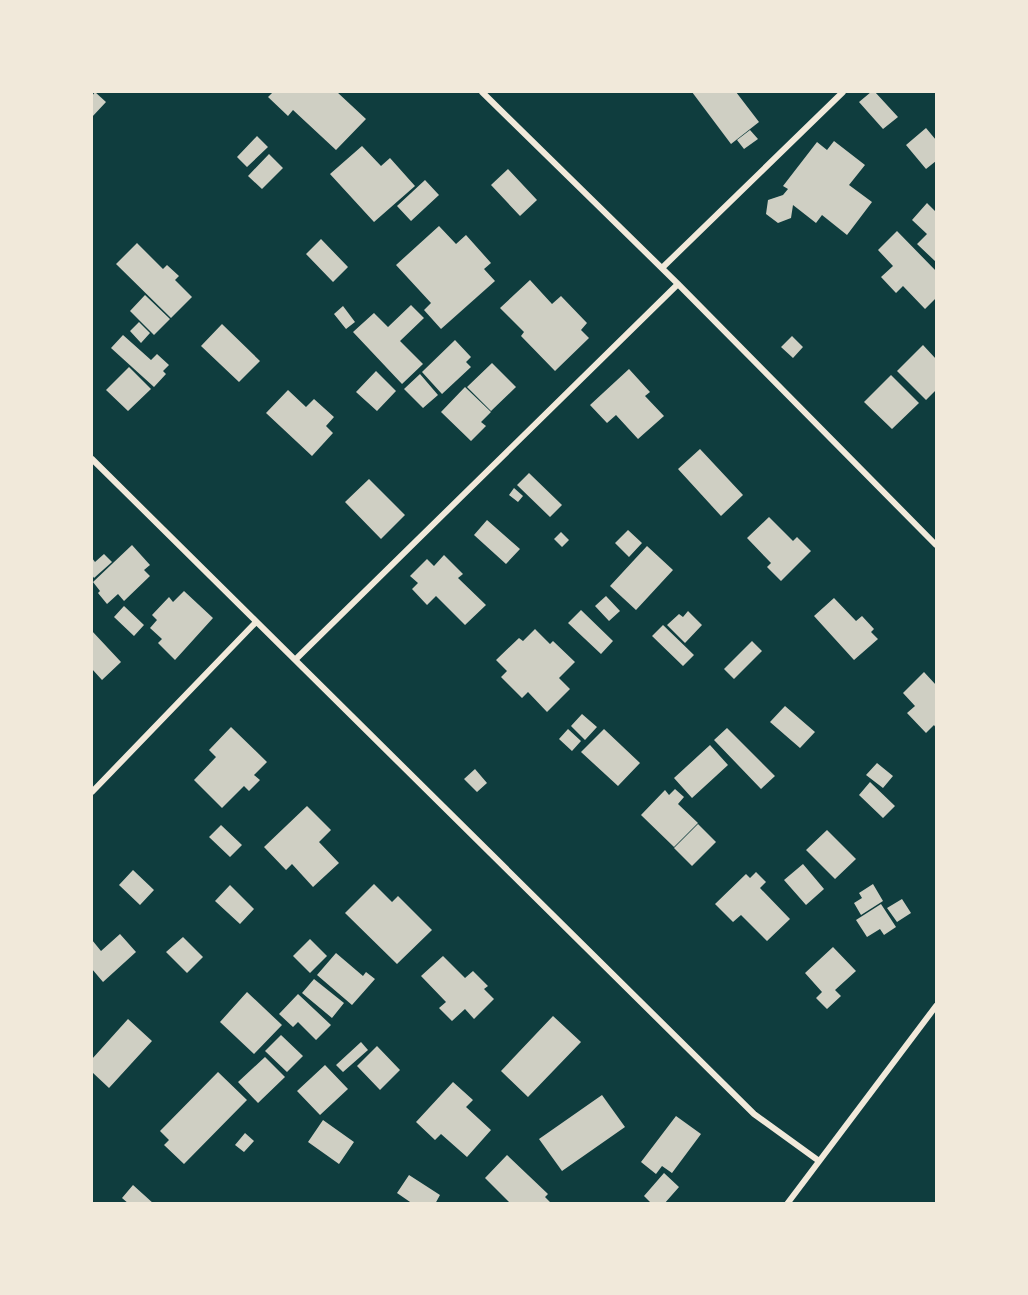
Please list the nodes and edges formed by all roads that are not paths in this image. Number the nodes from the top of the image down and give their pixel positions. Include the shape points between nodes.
1 (482, 92) edge
2 (843, 92) edge
3 (662, 268) junction
4 (678, 284) junction
5 (92, 459) edge
6 (936, 545) edge
7 (256, 622) junction
8 (295, 660) junction
9 (92, 792) edge
10 (936, 1006) edge
11 (819, 1161) junction
12 (787, 1203) edge

1 - 3 street
2 - 3 street
3 - 4 street
4 - 6 street
4 - 8 street
5 - 7 street
7 - 8 street
7 - 9 street
8 - 11 street via 754,1114
10 - 11 street
11 - 12 street

